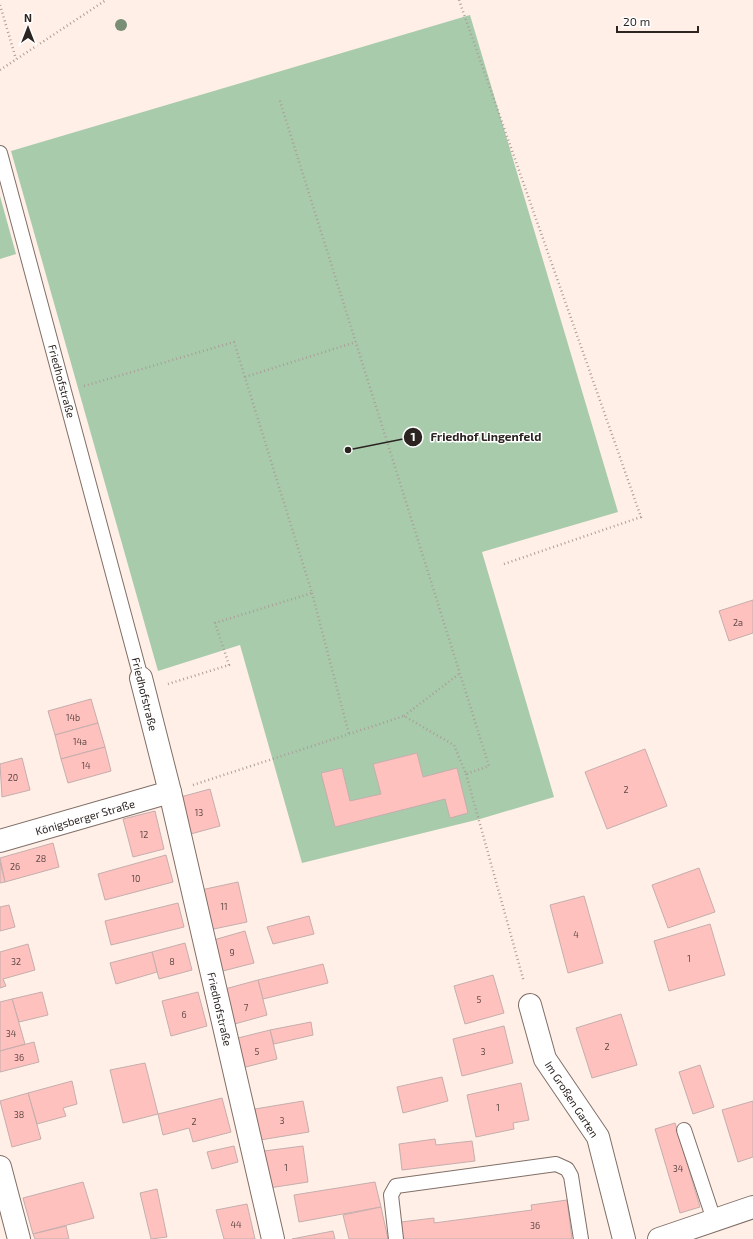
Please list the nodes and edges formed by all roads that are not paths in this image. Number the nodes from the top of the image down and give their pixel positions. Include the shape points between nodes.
1 (0, 153) edge
2 (142, 685) joint
3 (170, 792) junction
4 (0, 842) edge
5 (530, 1005) road end
6 (684, 1130) dead end
7 (0, 1167) edge
8 (753, 1207) edge
9 (714, 1220) junction
10 (20, 1239) edge
11 (273, 1239) edge
12 (396, 1239) edge
13 (581, 1239) edge
14 (624, 1239) edge
15 (660, 1239) edge

1 - 2 lane, Friedhofstraße
2 - 3 street, Friedhofstraße
3 - 4 street, Königsberger Straße
3 - 11 street, Friedhofstraße
5 - 14 street, Im Großen Garten via 545,1059 598,1137
6 - 9 lane
7 - 10 street
8 - 9 street
9 - 15 street
12 - 13 lane via 391,1195 396,1186 556,1164 567,1169 571,1176

